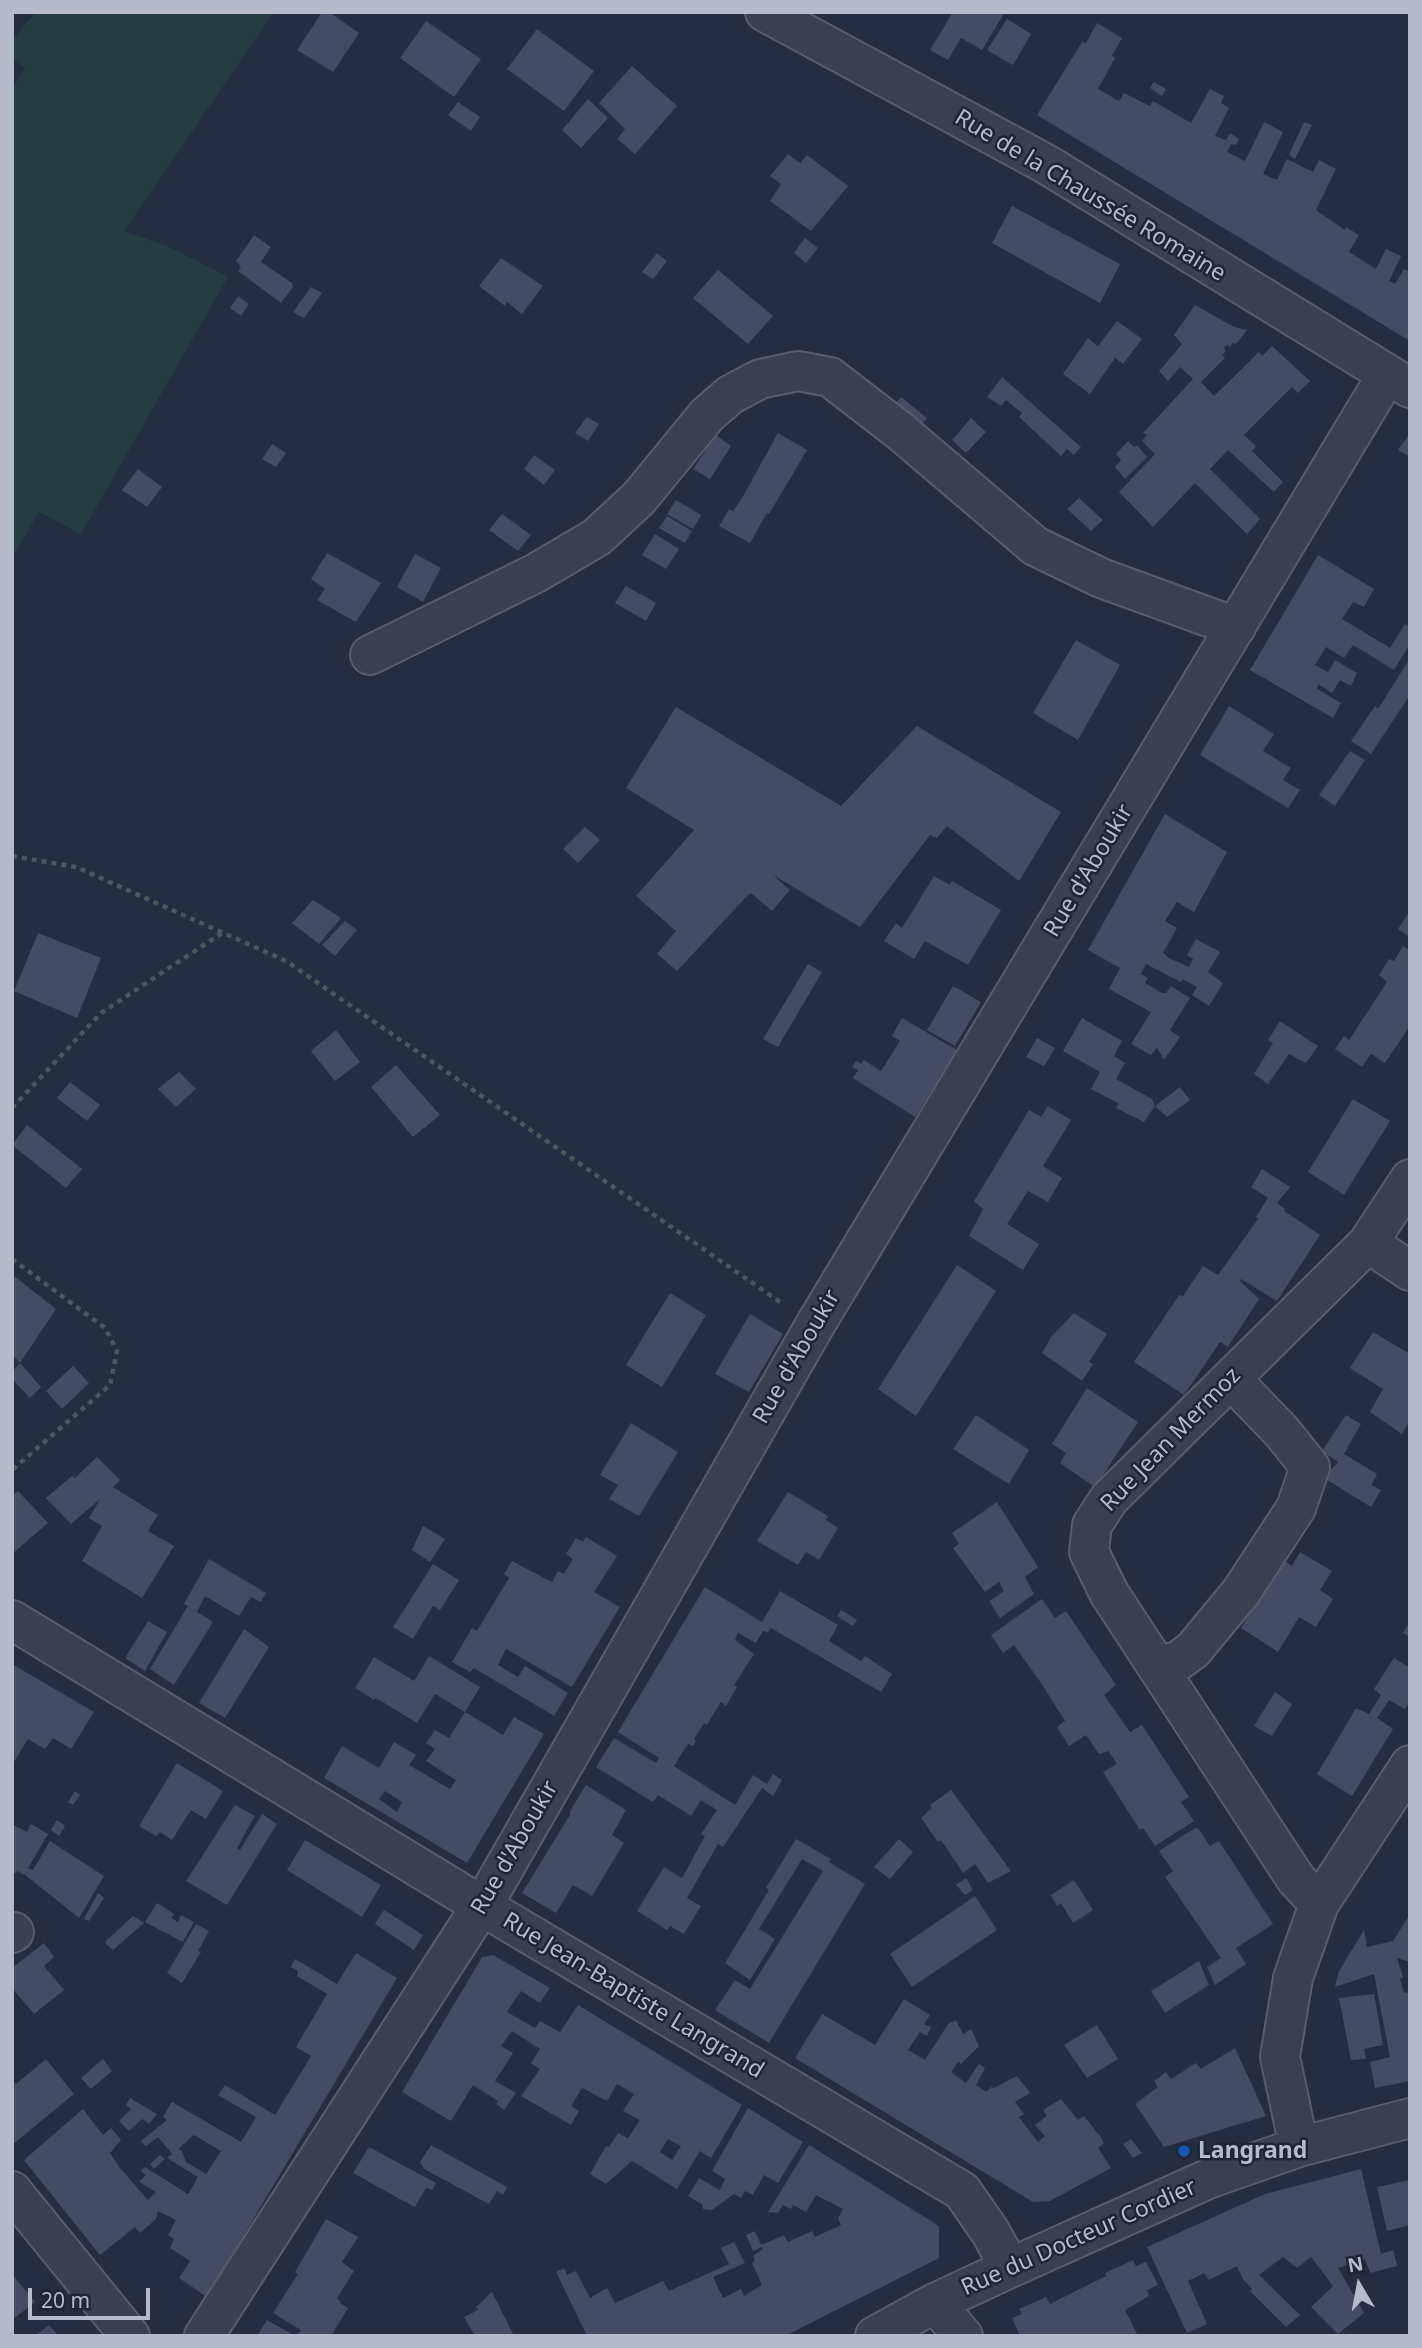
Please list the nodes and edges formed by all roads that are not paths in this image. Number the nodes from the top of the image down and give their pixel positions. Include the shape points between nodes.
1 (765, 12) edge
2 (1398, 382) edge
3 (1236, 627) junction
4 (370, 655) dead end
5 (1410, 1180) edge
6 (1368, 1243) junction
7 (1410, 1271) edge
8 (1231, 1379) junction
9 (12, 1620) edge
10 (1158, 1666) junction
11 (1410, 1765) edge
12 (1319, 1904) junction
13 (482, 1906) junction
14 (1410, 2118) edge
15 (1299, 2147) junction
16 (12, 2191) edge
17 (1010, 2268) junction
18 (935, 2303) junction
19 (130, 2336) edge
20 (204, 2336) edge
21 (875, 2336) edge
22 (963, 2336) edge

1 - 2 street, Rue de la Chaussée Romaine via 1046,164
2 - 3 street, Rue d'Aboukir
3 - 4 street via 1101,578 1035,546 830,377 798,371 760,379 730,395 707,415 639,498 597,537 536,573
3 - 13 street, Rue d'Aboukir via 815,1325
5 - 6 street, Rue Jean Mermoz
6 - 7 street
6 - 8 street, Rue Jean Mermoz
8 - 10 street, Rue Jean Mermoz via 1109,1499 1092,1525 1089,1552 1109,1593
8 - 10 street via 1310,1468 1296,1508 1241,1592 1193,1650 1178,1661
9 - 13 street, Rue Jean-Baptiste Langrand
10 - 12 street, Rue Jean Mermoz via 1296,1879
11 - 12 street
12 - 15 street via 1293,1978 1280,2057
13 - 17 street, Rue Jean-Baptiste Langrand via 962,2191
13 - 20 street, Rue d'Aboukir
14 - 15 street, Rue du Docteur Cordier
15 - 17 street, Rue du Docteur Cordier via 1208,2179
16 - 19 street
17 - 18 street, Rue du Docteur Cordier
18 - 21 street, Rue du Docteur Cordier
18 - 22 street

